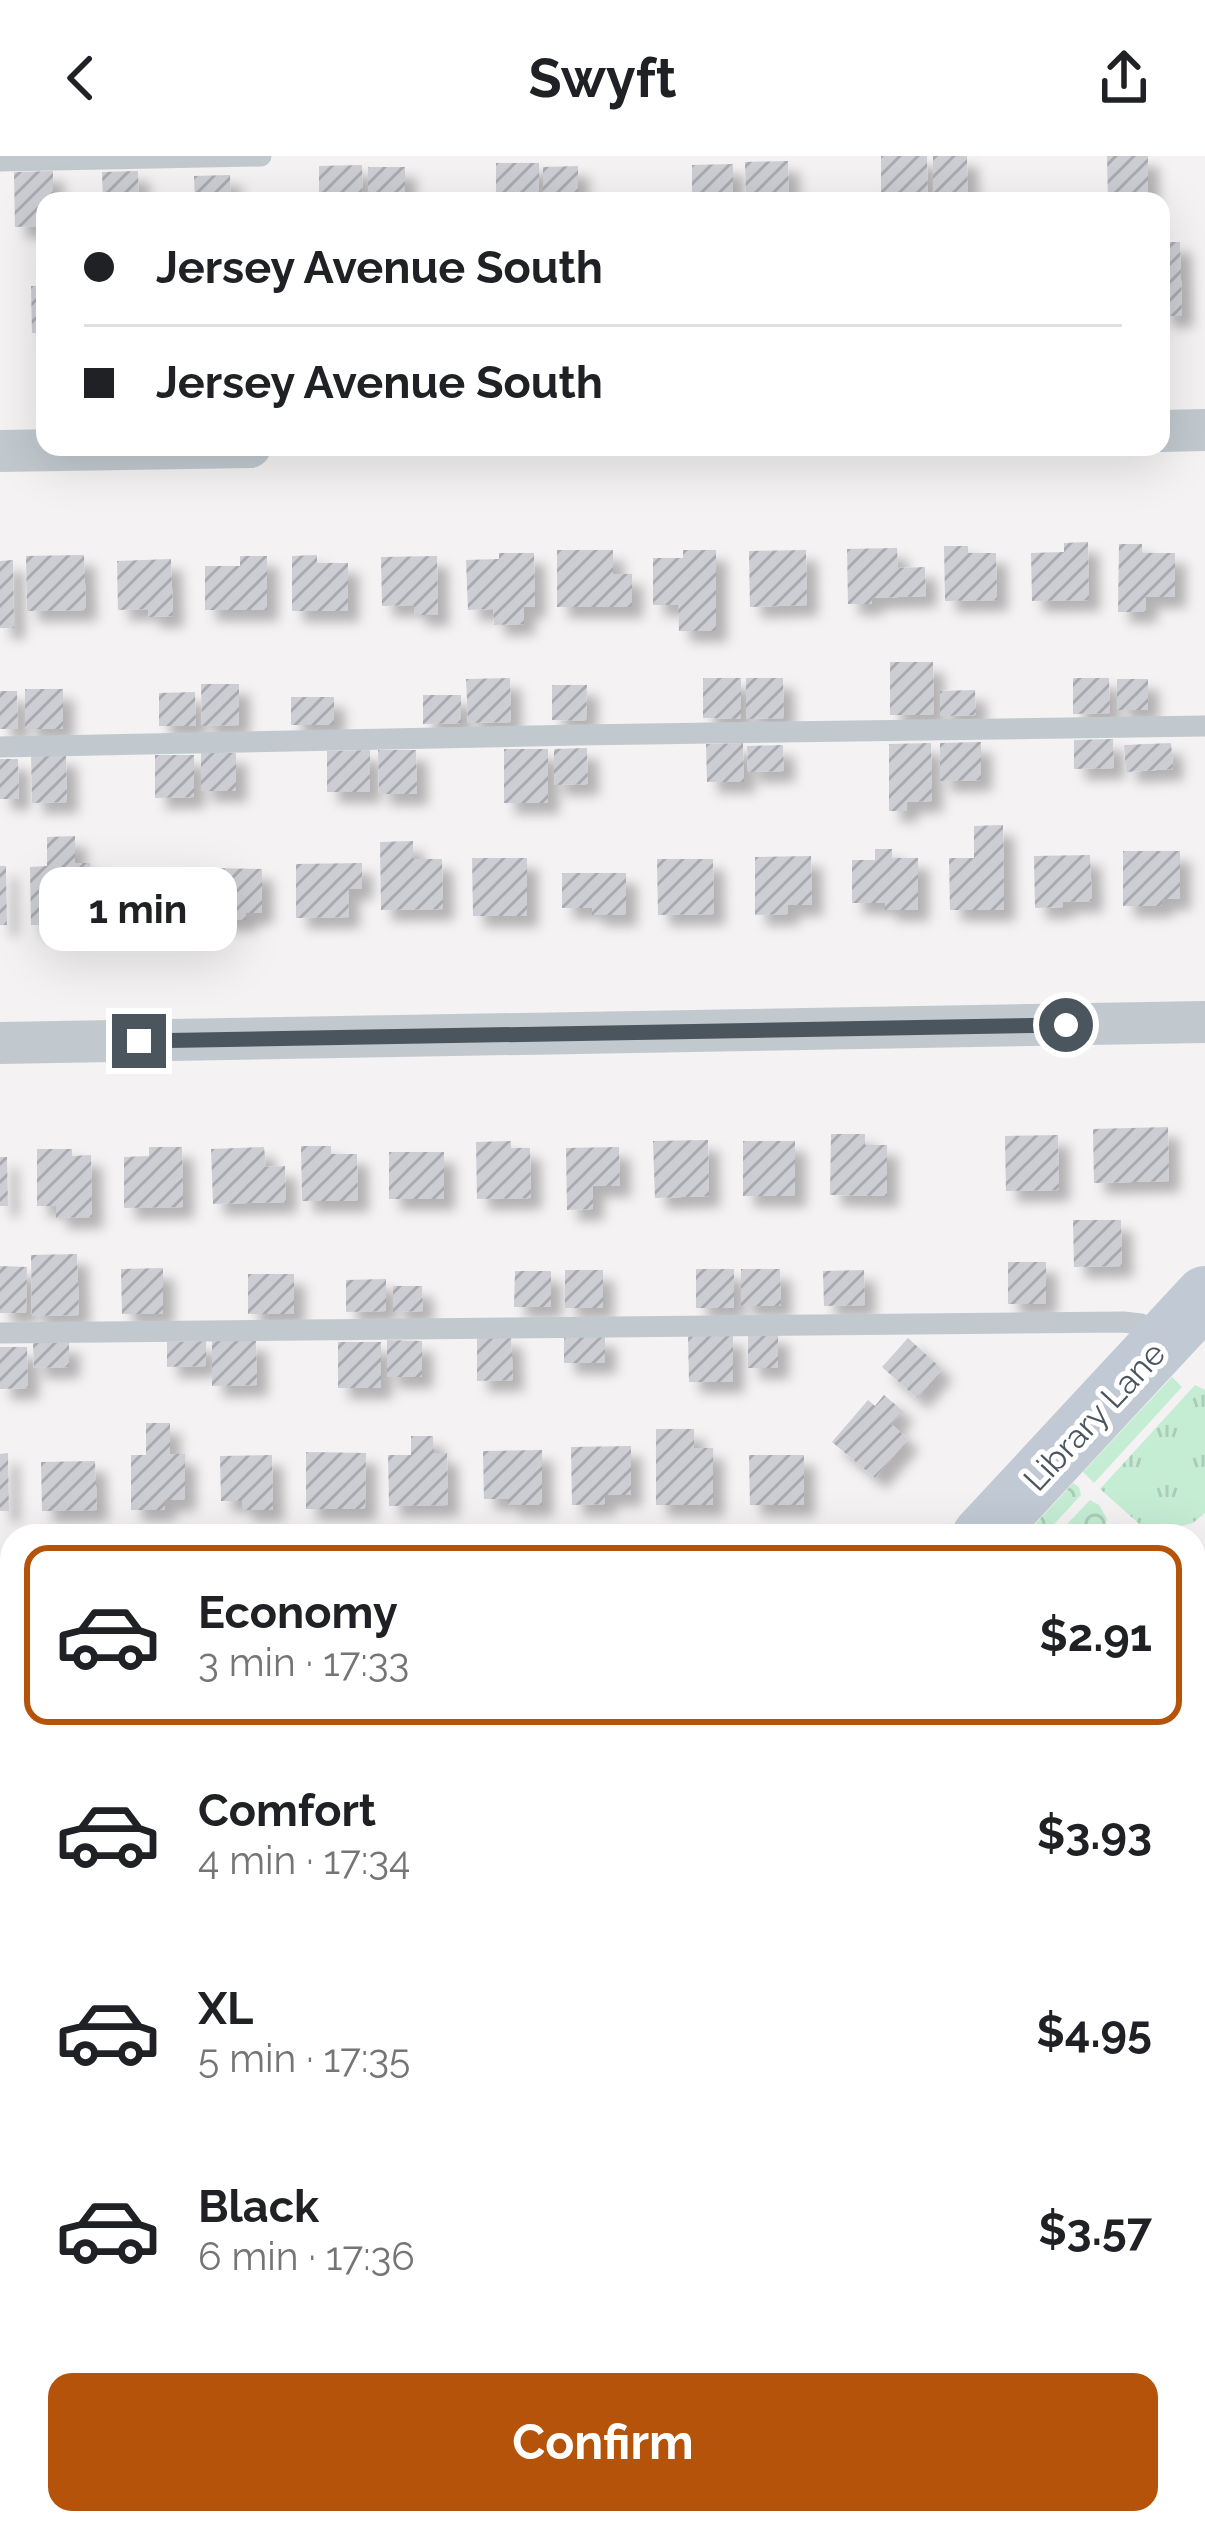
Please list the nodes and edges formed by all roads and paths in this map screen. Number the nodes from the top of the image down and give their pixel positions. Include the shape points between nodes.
1 (261, 156) edge
2 (0, 161) edge
3 (1205, 430) edge
4 (1170, 431) edge
5 (36, 451) edge
6 (0, 452) edge
7 (1205, 726) edge
8 (0, 747) edge
9 (1205, 1022) edge
10 (0, 1043) edge
11 (1205, 1296) edge
12 (0, 1333) edge
13 (1162, 1342) junction
14 (993, 1524) edge

1 - 2 lane
3 - 4 street
5 - 6 street
7 - 8 lane
9 - 10 street
11 - 13 street, Library Lane
12 - 13 lane via 1123,1322 1141,1324
13 - 14 street, Library Lane

